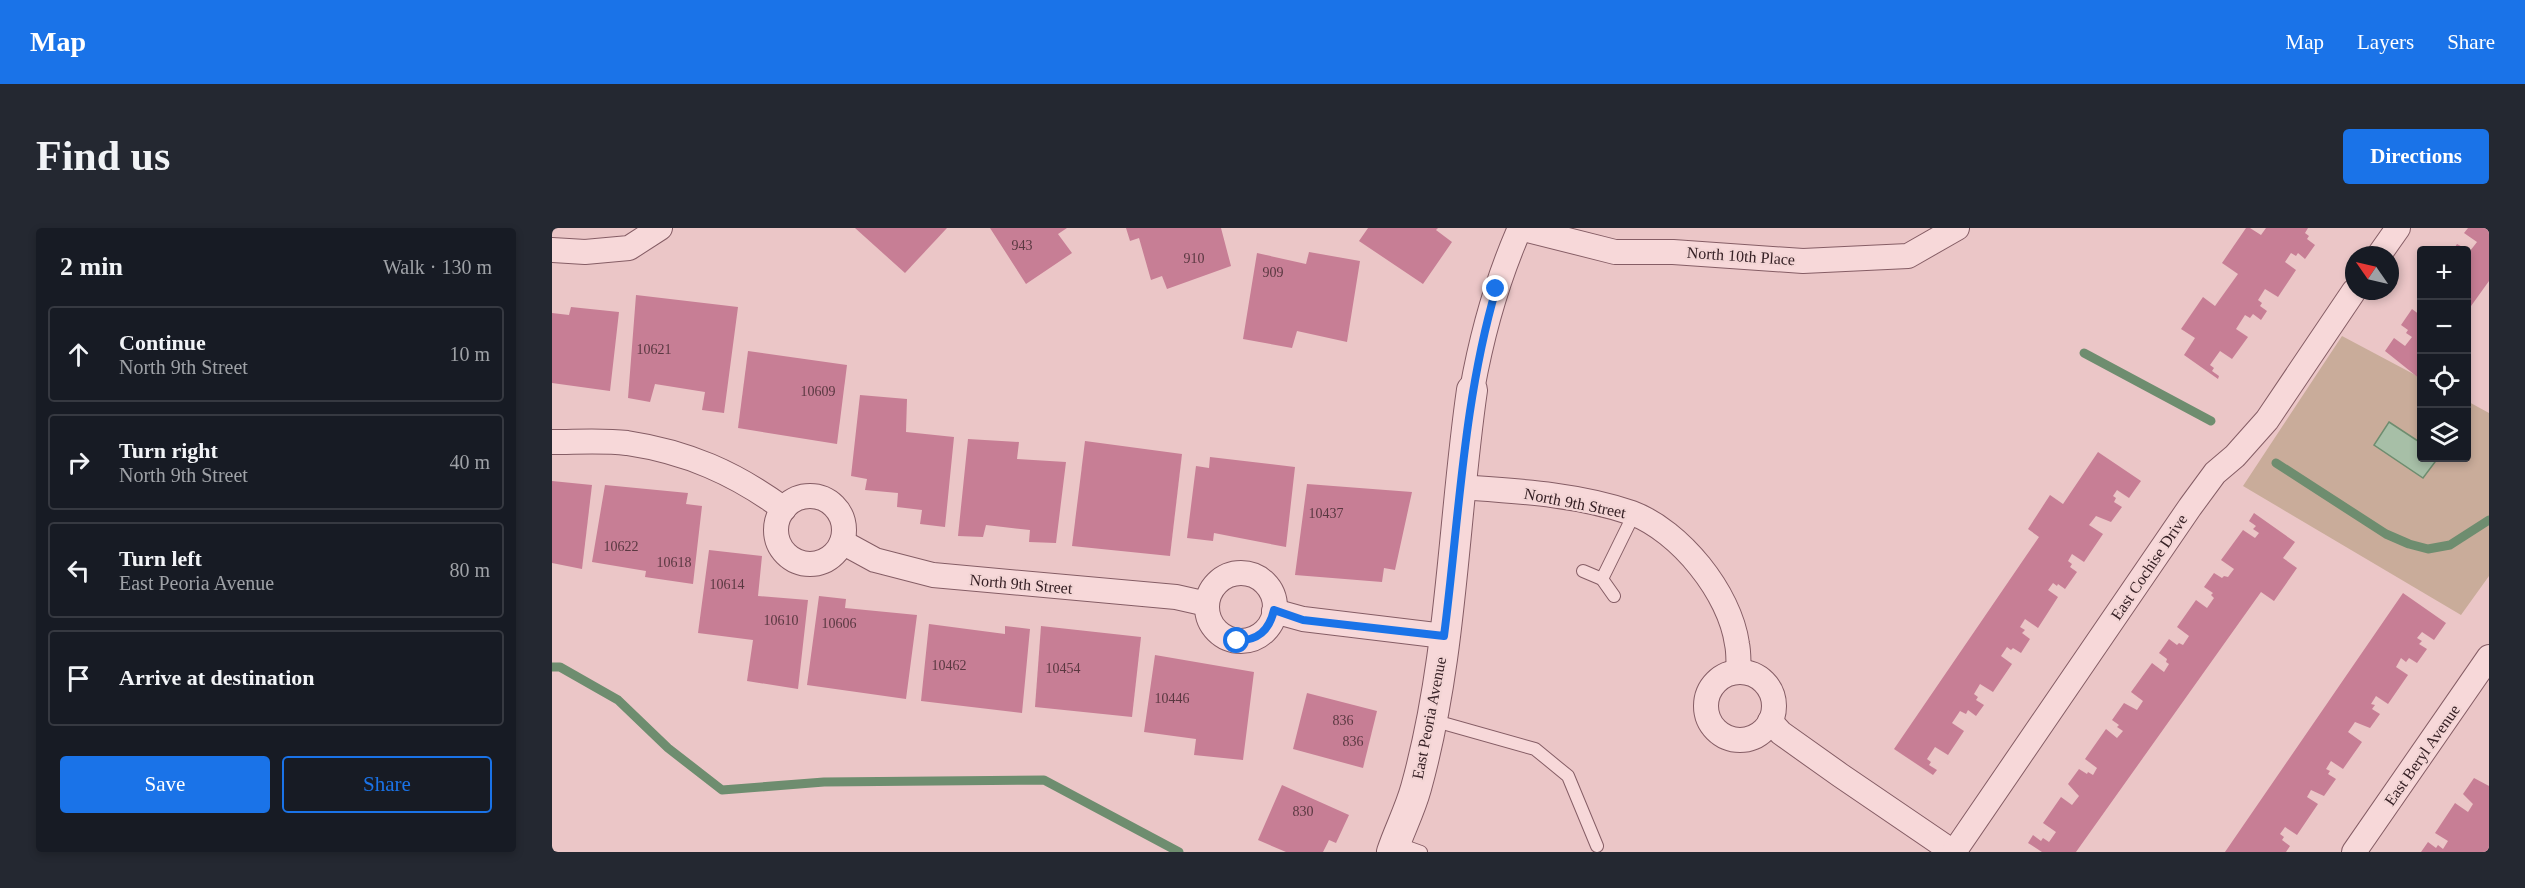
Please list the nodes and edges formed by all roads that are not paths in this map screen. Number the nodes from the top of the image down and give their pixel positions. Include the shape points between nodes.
1 (660, 228) edge
2 (1520, 228) edge
3 (1957, 228) edge
4 (2398, 228) edge
5 (2385, 246) edge
6 (552, 250) edge
7 (2348, 300) edge
8 (1471, 404) joint
9 (552, 442) edge
10 (1460, 487) junction
11 (784, 509) junction
12 (1634, 514) junction
13 (842, 542) junction
14 (1583, 571) dead end
15 (1602, 579) junction
16 (1614, 596) dead end
17 (1207, 604) junction
18 (1274, 610) junction
19 (1444, 636) junction
20 (2489, 657) edge
21 (1739, 672) junction
22 (1430, 720) junction
23 (1770, 721) junction
24 (1597, 846) dead end
25 (1403, 849) edge
26 (1953, 852) edge
27 (2354, 852) edge

1 - 6 street via 629,248
2 - 3 street, North 10th Place via 1615,252 1803,261 1908,256
2 - 8 street, East Peoria Avenue via 1496,289 1478,357
4 - 5 street
7 - 26 street, East Cochise Drive via 2267,420 2190,507
8 - 10 street, East Peoria Avenue
9 - 11 street via 626,443 698,459 760,491
10 - 12 street, North 9th Street via 1568,499
10 - 19 street, East Peoria Avenue
11 - 13 street via 804,497 827,501 842,518
11 - 13 street via 776,528 781,549 789,557 809,565 819,563 837,551
12 - 15 lane
12 - 21 street, North 9th Street via 1686,550 1705,573 1723,603 1737,643
13 - 17 street, North 9th Street via 875,560 933,576 1176,597
14 - 15 lane
15 - 16 lane
17 - 18 street via 1217,583 1238,573 1260,580 1269,588
17 - 18 street via 1211,625 1218,633 1237,641 1258,637 1266,630
18 - 19 street via 1303,620
19 - 22 street, East Peoria Avenue
20 - 27 street, East Beryl Avenue
21 - 23 street via 1760,678 1768,687 1774,710
21 - 23 street via 1720,678 1712,686 1706,705 1711,724 1718,732 1736,739 1756,735
22 - 24 lane via 1535,749 1568,776
22 - 25 street, East Peoria Avenue
23 - 26 street via 1832,770

